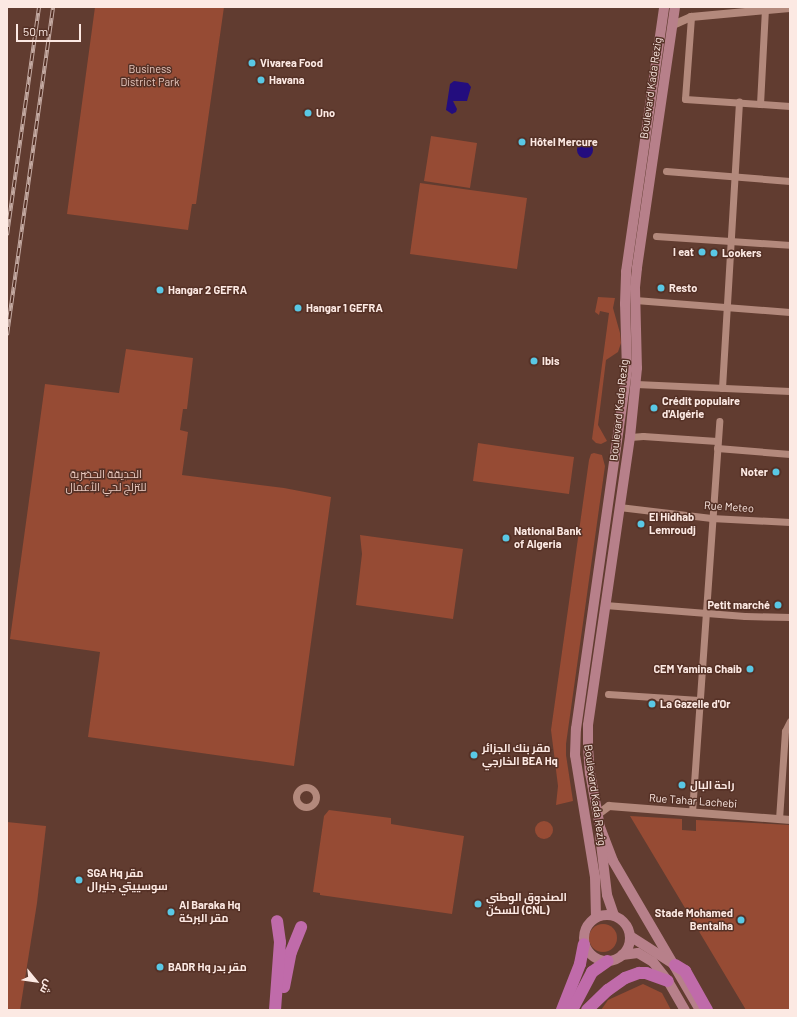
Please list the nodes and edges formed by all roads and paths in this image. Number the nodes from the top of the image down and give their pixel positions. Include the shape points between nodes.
1 (664, 7) edge
2 (675, 7) edge
3 (790, 8) edge
4 (765, 10) junction
5 (691, 18) junction
6 (673, 25) junction
7 (739, 102) junction
8 (760, 104) junction
9 (790, 106) edge
10 (666, 171) dead end
11 (734, 176) junction
12 (790, 181) edge
13 (656, 236) dead end
14 (730, 241) junction
15 (790, 245) edge
16 (635, 300) junction
17 (727, 307) junction
18 (790, 312) edge
19 (636, 384) junction
20 (722, 388) junction
21 (790, 391) edge
22 (719, 421) dead end
23 (630, 437) junction
24 (717, 444) junction
25 (790, 454) edge
26 (619, 507) junction
27 (711, 518) junction
28 (790, 522) edge
29 (605, 605) junction
30 (705, 613) junction
31 (790, 617) edge
32 (608, 694) dead end
33 (699, 700) junction
34 (790, 721) edge
35 (692, 812) junction
36 (597, 815) junction
37 (779, 819) junction
38 (790, 820) edge
39 (600, 826) junction
40 (614, 915) junction
41 (596, 917) junction
42 (277, 922) dead end
43 (301, 927) dead end
44 (630, 936) junction
45 (584, 944) junction
46 (622, 955) junction
47 (608, 961) junction
48 (675, 965) junction
49 (668, 981) junction
50 (275, 1010) edge
51 (280, 1010) edge
52 (562, 1010) edge
53 (572, 1010) edge
54 (588, 1010) edge
55 (684, 1010) edge
56 (700, 1010) edge
57 (707, 1010) edge

1 - 41 main road, Boulevard Kada Rezig via 626,272 624,304 627,370 576,729 575,755 595,877
2 - 6 main road, Boulevard Kada Rezig
3 - 4 street
4 - 5 street
4 - 8 street
5 - 6 street
5 - 7 street via 685,99
6 - 16 main road, Boulevard Kada Rezig via 637,268
7 - 8 street
7 - 11 street
8 - 9 street
10 - 11 street
11 - 12 street
11 - 14 street
13 - 14 street
14 - 15 street
14 - 17 street
16 - 17 street
16 - 19 main road, Boulevard Kada Rezig
17 - 18 street
17 - 20 street
19 - 20 street
19 - 23 main road, Boulevard Kada Rezig
20 - 21 street
22 - 24 street
23 - 24 street via 643,436
23 - 26 main road, Boulevard Kada Rezig
24 - 25 street
24 - 27 street
26 - 27 street, Rue Meteo
26 - 29 main road, Boulevard Kada Rezig
27 - 28 street, Rue Meteo
27 - 30 street
29 - 30 street
29 - 36 main road, Boulevard Kada Rezig via 588,725 590,773
30 - 31 street
30 - 33 street
32 - 33 street
33 - 35 street
34 - 37 street via 785,731
35 - 36 street, Rue Tahar Lachebi via 609,806
35 - 37 street, Rue Tahar Lachebi
36 - 39 main road, Boulevard Kada Rezig
37 - 38 street, Rue Tahar Lachebi
39 - 40 main road, Boulevard Kada Rezig via 607,895
39 - 48 main road via 614,861
40 - 41 main road
40 - 44 main road via 628,927
41 - 45 main road via 585,928
42 - 50 highway via 280,942
43 - 51 highway via 291,952
44 - 46 main road via 628,947
44 - 48 main road
45 - 47 main road via 593,957
45 - 52 highway via 580,964
46 - 47 main road
46 - 49 main road via 638,953 648,959
47 - 53 highway via 592,972
48 - 56 main road
48 - 57 highway via 684,971
49 - 54 highway via 646,973 638,973 625,978 608,990
49 - 55 main road

